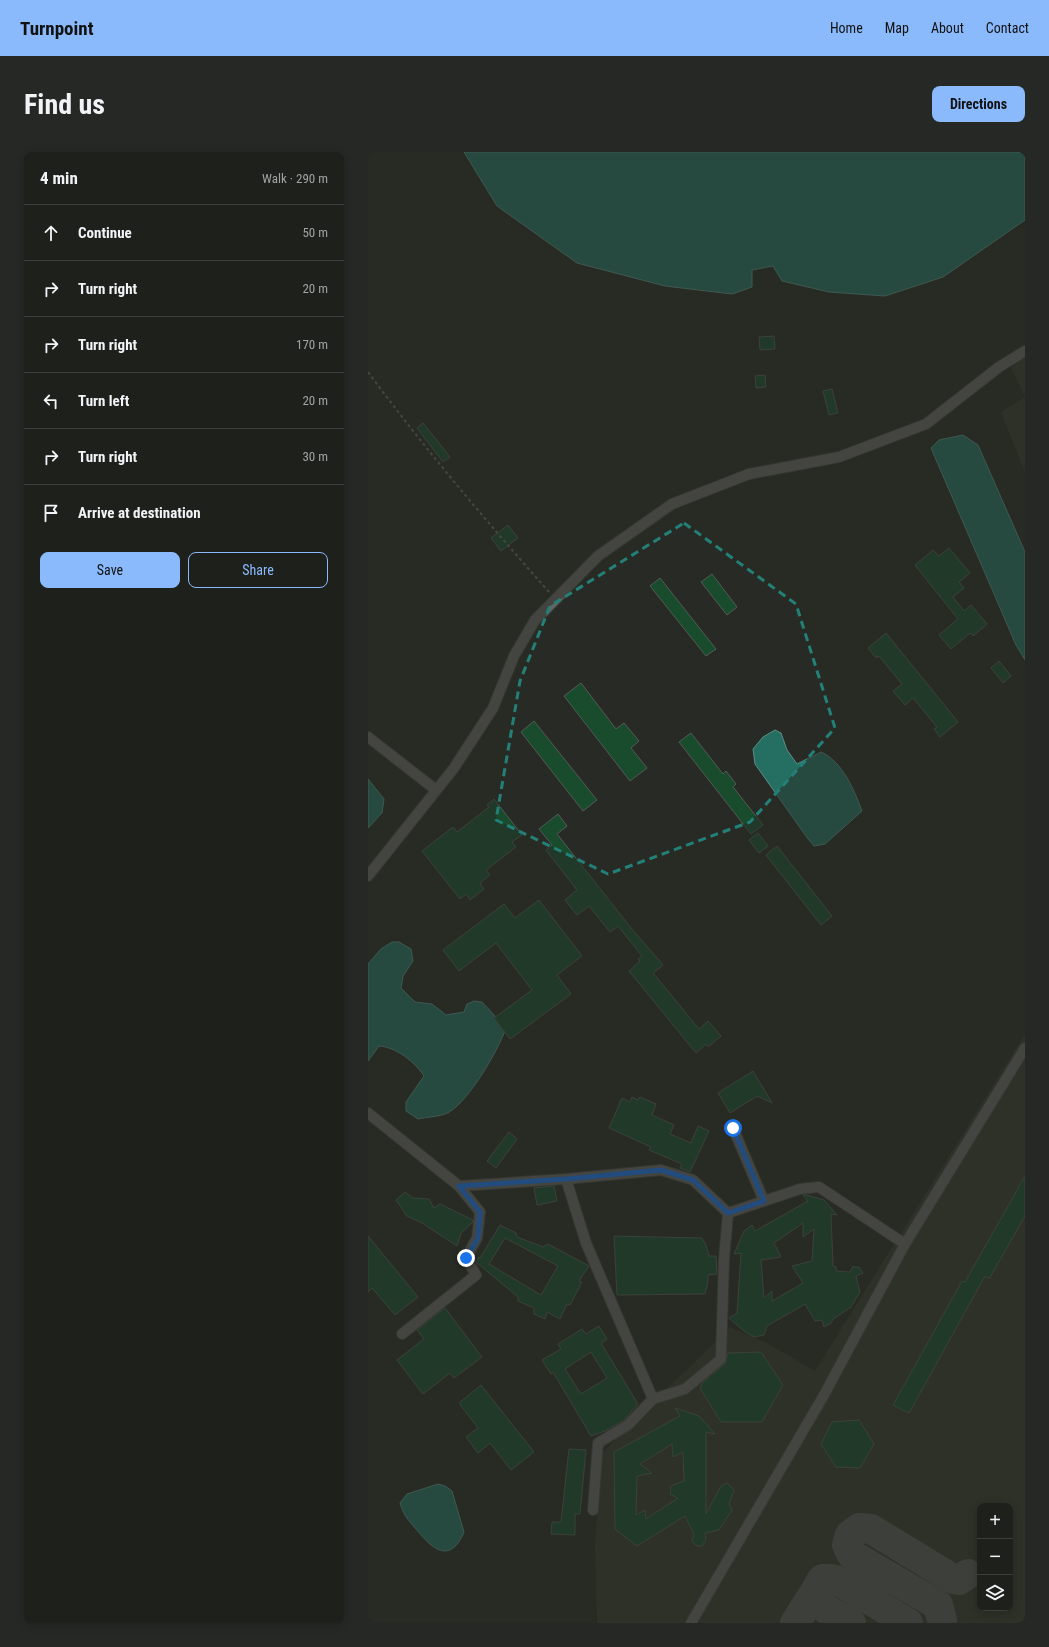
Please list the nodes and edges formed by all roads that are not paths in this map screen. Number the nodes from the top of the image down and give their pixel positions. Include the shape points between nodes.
1 (1025, 351) edge
2 (368, 737) edge
3 (436, 790) junction
4 (368, 876) edge
5 (1025, 1048) edge
6 (368, 1113) edge
7 (733, 1128) dead end
8 (566, 1179) junction
9 (459, 1186) junction
10 (764, 1201) junction
11 (728, 1213) junction
12 (905, 1244) junction
13 (402, 1334) dead end
14 (653, 1399) junction
15 (593, 1510) dead end
16 (691, 1623) edge

1 - 3 street via 999,367 926,424 839,457 749,474 672,504 598,556 535,620 514,656 493,708 454,768
2 - 3 street
3 - 4 street
5 - 12 street
6 - 9 street
7 - 10 street
8 - 9 street
8 - 11 street via 661,1170 693,1180
8 - 14 street via 586,1243
9 - 13 street via 480,1212 478,1238 466,1258 476,1275
10 - 11 street
10 - 12 street via 800,1189 819,1187
11 - 14 street via 721,1359 685,1389
12 - 16 street via 824,1395
14 - 15 street via 628,1425 598,1443

